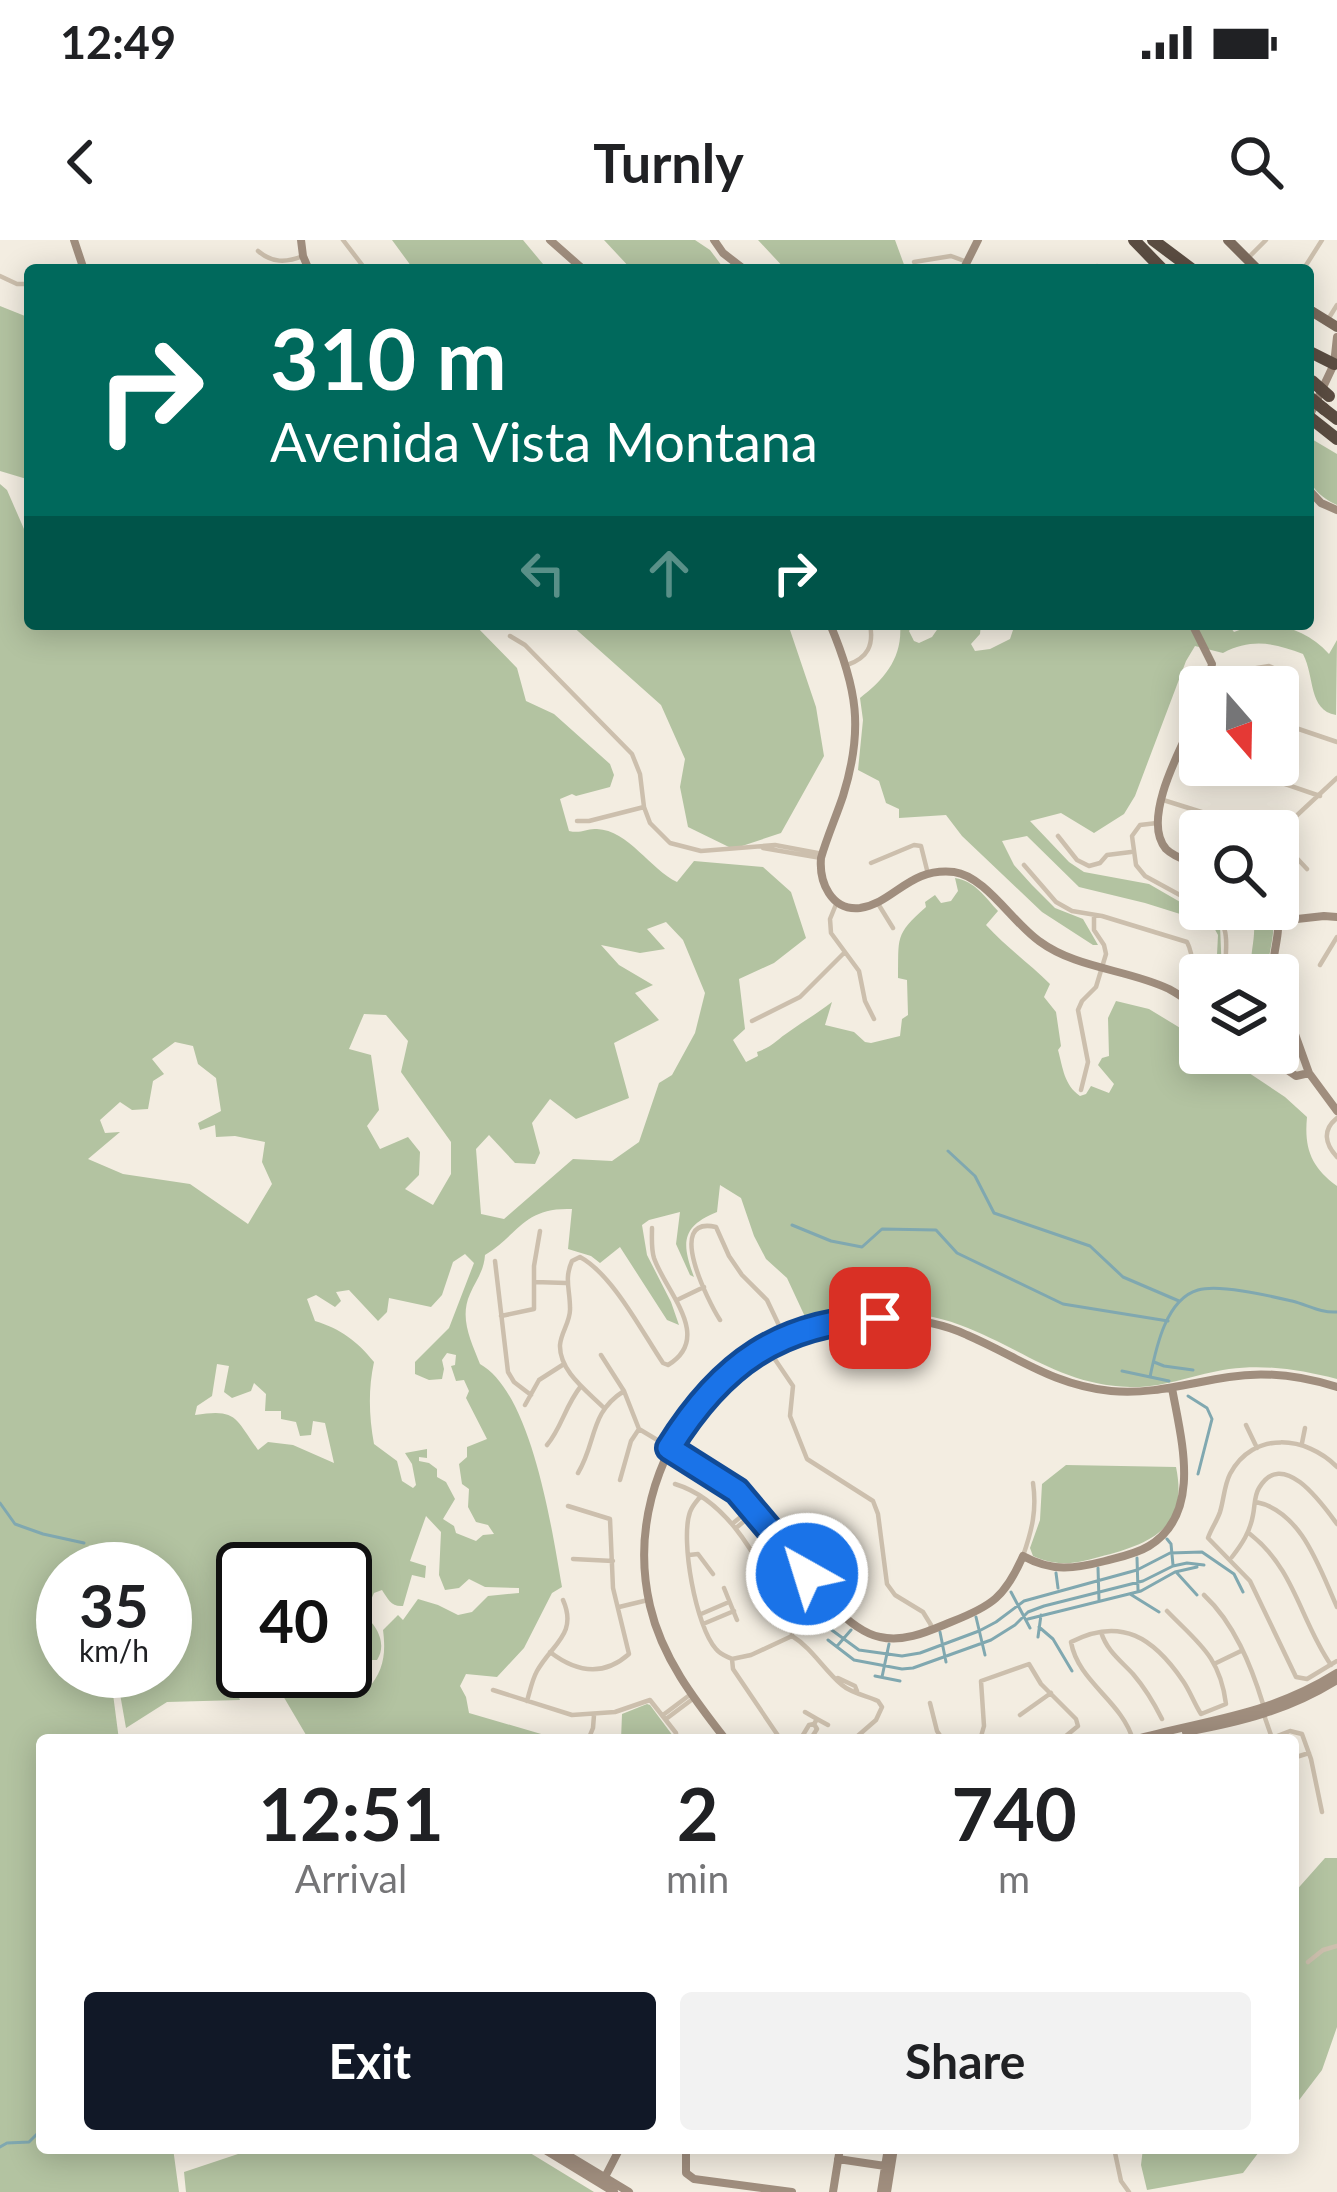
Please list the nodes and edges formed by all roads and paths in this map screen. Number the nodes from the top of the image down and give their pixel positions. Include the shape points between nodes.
1 (301, 240) edge
2 (343, 240) edge
3 (550, 240) edge
4 (714, 240) edge
5 (1134, 240) edge
6 (1152, 240) edge
7 (1228, 240) edge
8 (1266, 240) edge
9 (258, 251) dead end
10 (303, 256) junction
11 (1247, 259) junction
12 (914, 262) dead end
13 (306, 264) edge
14 (361, 264) edge
15 (577, 264) edge
16 (737, 264) edge
17 (962, 264) edge
18 (1157, 264) edge
19 (1176, 264) edge
20 (1185, 264) edge
21 (1252, 264) edge
22 (1337, 305) edge
23 (1332, 324) edge
24 (1337, 337) edge
25 (1336, 364) edge
26 (1330, 402) edge
27 (1314, 406) edge
28 (1337, 418) edge
29 (832, 630) edge
30 (871, 630) edge
31 (1195, 630) edge
32 (510, 636) dead end
33 (845, 665) junction
34 (1212, 666) edge
35 (1299, 729) edge
36 (1337, 742) edge
37 (1179, 756) edge
38 (1337, 778) edge
39 (1291, 786) edge
40 (1320, 796) junction
41 (1160, 799) junction
42 (644, 807) junction
43 (1195, 810) edge
44 (1299, 816) edge
45 (577, 821) dead end
46 (1157, 823) junction
47 (1058, 836) dead end
48 (1133, 851) junction
49 (822, 856) junction
50 (1179, 857) edge
51 (1299, 860) edge
52 (872, 863) dead end
53 (1024, 865) dead end
54 (1307, 869) dead end
55 (928, 874) junction
56 (1179, 895) edge
57 (837, 902) junction
58 (877, 902) junction
59 (1094, 915) junction
60 (1337, 917) edge
61 (1299, 919) edge
62 (893, 928) dead end
63 (1337, 937) edge
64 (845, 952) junction
65 (1191, 954) edge
66 (1320, 965) dead end
67 (1102, 968) junction
68 (1179, 995) edge
69 (874, 1019) dead end
70 (752, 1021) dead end
71 (1299, 1046) edge
72 (1309, 1073) junction
73 (1293, 1074) edge
74 (1081, 1090) dead end
75 (1337, 1115) edge
76 (1337, 1157) edge
77 (652, 1228) dead end
78 (540, 1231) dead end
79 (495, 1261) dead end
80 (534, 1282) junction
81 (566, 1283) junction
82 (704, 1287) junction
83 (677, 1300) junction
84 (501, 1316) junction
85 (720, 1320) dead end
86 (785, 1338) junction
87 (769, 1345) junction
88 (601, 1355) dead end
89 (564, 1364) junction
90 (581, 1386) junction
91 (1337, 1387) edge
92 (1172, 1388) junction
93 (624, 1391) junction
94 (531, 1395) junction
95 (525, 1406) dead end
96 (603, 1407) junction
97 (1246, 1425) dead end
98 (1305, 1427) dead end
99 (639, 1429) junction
100 (1302, 1443) junction
101 (547, 1445) dead end
102 (669, 1448) junction
103 (1257, 1448) junction
104 (1337, 1466) edge
105 (578, 1474) dead end
106 (620, 1480) dead end
107 (1033, 1483) dead end
108 (675, 1484) dead end
109 (701, 1496) junction
110 (1255, 1502) junction
111 (568, 1506) dead end
112 (755, 1509) junction
113 (1337, 1524) edge
114 (734, 1526) junction
115 (1248, 1533) junction
116 (689, 1555) junction
117 (1023, 1556) junction
118 (1230, 1558) junction
119 (573, 1559) dead end
120 (613, 1561) junction
121 (707, 1566) junction
122 (690, 1572) junction
123 (713, 1574) dead end
124 (724, 1588) dead end
125 (1204, 1595) dead end
126 (563, 1600) dead end
127 (649, 1600) junction
128 (729, 1602) junction
129 (616, 1607) junction
130 (1337, 1607) edge
131 (734, 1611) junction
132 (1167, 1611) dead end
133 (699, 1614) junction
134 (737, 1619) dead end
135 (703, 1624) junction
136 (930, 1630) junction
137 (1101, 1632) junction
138 (792, 1636) junction
139 (1241, 1651) junction
140 (550, 1652) junction
141 (732, 1659) junction
142 (1214, 1664) junction
143 (1335, 1670) edge
144 (493, 1690) dead end
145 (1051, 1693) junction
146 (692, 1696) junction
147 (527, 1700) junction
148 (930, 1702) dead end
149 (805, 1712) dead end
150 (1264, 1712) junction
151 (594, 1715) junction
152 (1020, 1715) dead end
153 (664, 1717) junction
154 (1162, 1719) dead end
155 (816, 1722) junction
156 (828, 1724) dead end
157 (590, 1734) edge
158 (674, 1734) edge
159 (721, 1734) edge
160 (777, 1734) edge
161 (804, 1734) edge
162 (814, 1734) edge
163 (860, 1734) edge
164 (939, 1734) edge
165 (982, 1734) edge
166 (1068, 1734) edge
167 (1131, 1734) edge
168 (1174, 1734) edge
169 (1269, 1734) edge
170 (1288, 1734) edge
171 (1309, 1753) junction
172 (1299, 1756) edge
173 (1322, 1812) dead end
174 (1337, 1946) edge
175 (1307, 1962) dead end
176 (553, 2154) edge
177 (565, 2154) edge
178 (617, 2154) edge
179 (686, 2154) edge
180 (839, 2154) edge
181 (889, 2154) edge
182 (890, 2154) edge
183 (1114, 2154) edge
184 (838, 2159) junction
185 (885, 2166) junction
186 (603, 2180) junction
187 (614, 2192) edge
188 (629, 2192) edge
189 (792, 2192) edge
190 (832, 2192) edge
191 (884, 2192) edge
192 (1129, 2192) edge

1 - 10 street
2 - 14 street
3 - 15 street
4 - 16 street
5 - 18 highway
6 - 19 highway
6 - 20 highway
7 - 11 main road
8 - 11 street
9 - 10 street via 283,262
10 - 13 street
11 - 21 main road
12 - 17 street via 951,256
22 - 23 street
24 - 25 street
25 - 27 street
26 - 28 highway
29 - 33 street
30 - 33 street via 868,652
31 - 34 street
32 - 42 street via 632,754
33 - 49 street via 857,708 855,748
35 - 36 street
37 - 41 street
38 - 40 street
39 - 40 street
40 - 44 street
41 - 43 street
41 - 46 street
42 - 45 street
42 - 49 street via 657,833 683,848 775,845
46 - 48 street via 1141,825
46 - 50 street via 1159,837
47 - 48 street via 1089,866
48 - 56 street via 1145,876
49 - 57 street via 824,887
51 - 54 street
52 - 55 street via 921,846
53 - 59 street via 1056,902
55 - 58 street
55 - 67 street via 974,879 1038,941
57 - 58 street
57 - 64 street via 831,933
58 - 62 street
59 - 65 street via 1187,942
59 - 67 street via 1106,949
60 - 61 street
63 - 66 street
64 - 69 street
64 - 70 street via 800,997
67 - 68 street
67 - 74 street via 1078,1010 1088,1062
71 - 72 street
72 - 73 street
72 - 75 street
75 - 76 street via 1327,1132
77 - 83 street via 654,1257
78 - 80 street
79 - 84 street
80 - 81 street
80 - 84 street via 534,1309
81 - 83 street via 572,1261 585,1258 668,1365 687,1341
81 - 89 street
82 - 83 street
82 - 85 street
82 - 86 street via 690,1246 710,1224
84 - 94 street via 508,1372
86 - 87 street
86 - 92 street via 849,1319 932,1323 1075,1385
87 - 102 street via 700,1400
87 - 136 street via 793,1385 790,1416 807,1459 873,1501 887,1584 923,1612
88 - 93 street
89 - 90 street
89 - 94 street
90 - 96 street
90 - 101 street
91 - 92 street via 1270,1375
92 - 117 street via 1184,1485 1167,1531 1139,1551 1074,1569
93 - 96 street
93 - 99 street
94 - 95 street
96 - 105 street
97 - 103 street
98 - 100 street
99 - 102 street
99 - 106 street
100 - 103 street
100 - 104 street
102 - 112 street
102 - 127 street via 646,1523
103 - 118 street via 1229,1475 1208,1541
107 - 117 street via 1033,1530
108 - 109 street
109 - 114 street
109 - 116 street via 688,1517
110 - 113 street via 1266,1480 1290,1476
110 - 115 street
110 - 130 street via 1268,1504 1306,1541
111 - 120 street via 610,1519
112 - 114 street
112 - 136 street via 848,1622 889,1639
114 - 138 street
115 - 118 street
115 - 143 street via 1278,1561
116 - 121 street
116 - 122 street
117 - 136 street via 995,1601
118 - 143 street via 1250,1581 1296,1677
119 - 120 street
120 - 129 street
121 - 122 street
121 - 123 street
122 - 133 street
124 - 128 street
125 - 139 street
126 - 140 street via 569,1623
127 - 129 street
127 - 146 street
128 - 131 street
128 - 133 street
129 - 140 street via 629,1654 622,1660 591,1670
131 - 134 street
131 - 135 street
132 - 142 street
133 - 135 street
135 - 141 street
137 - 142 street via 1129,1631 1152,1646 1202,1714 1226,1704
137 - 154 street
137 - 167 street via 1070,1646
138 - 141 street
138 - 163 street via 842,1684 878,1701 876,1720
139 - 142 street
139 - 150 street
140 - 147 street
141 - 160 street
143 - 150 street
144 - 147 street
145 - 152 street
145 - 165 street via 1029,1664 981,1681
145 - 166 street via 1076,1719
146 - 153 street
146 - 159 street
147 - 151 street
148 - 164 street
149 - 155 street
150 - 168 street
150 - 169 street
151 - 153 street via 650,1700
151 - 157 street
153 - 158 street
155 - 156 street
155 - 161 street
155 - 162 street
170 - 171 street via 1298,1731
171 - 172 street
171 - 173 street
174 - 175 street
176 - 186 street
177 - 186 street
178 - 186 street
179 - 189 street via 694,2180
180 - 184 street
181 - 185 street
182 - 191 street
183 - 192 street
184 - 185 street
184 - 190 street
185 - 191 street
186 - 187 street
186 - 188 street

